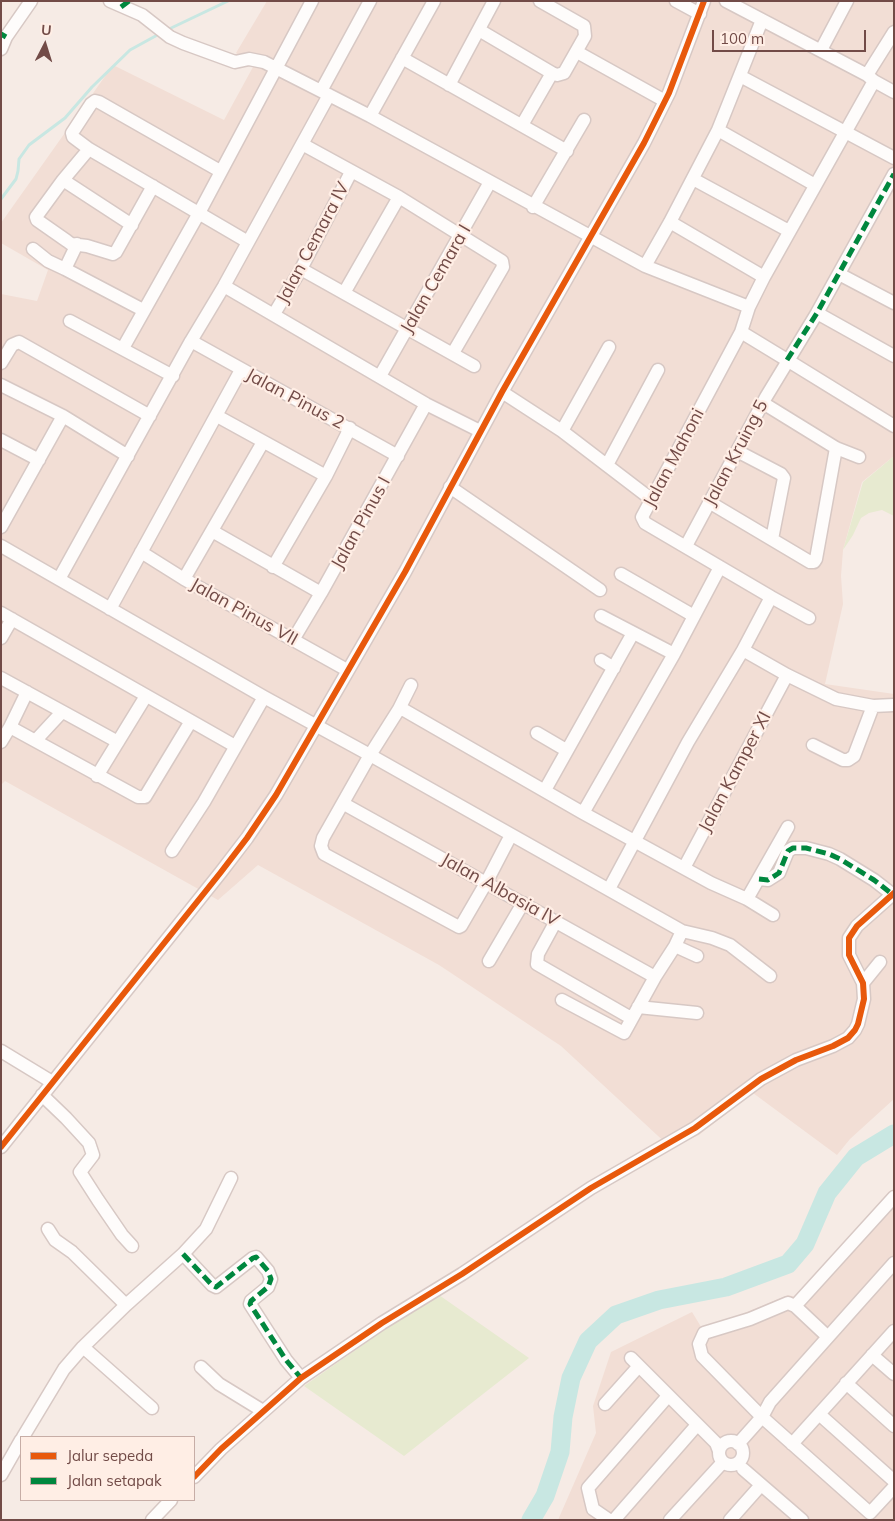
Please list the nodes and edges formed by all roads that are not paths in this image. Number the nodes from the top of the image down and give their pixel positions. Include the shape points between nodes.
1 (30, 1) edge
2 (312, 1) edge
3 (370, 1) edge
4 (434, 1) edge
5 (494, 1) edge
6 (540, 1) edge
7 (676, 1) edge
8 (704, 1) edge
9 (726, 1) edge
10 (120, 3) edge
11 (842, 3) edge
12 (700, 14) junction
13 (762, 20) junction
14 (479, 30) junction
15 (894, 32) edge
16 (3, 40) edge
17 (821, 50) junction
18 (577, 52) junction
19 (402, 58) junction
20 (275, 68) junction
21 (552, 74) junction
22 (740, 76) junction
23 (870, 78) junction
24 (449, 85) junction
25 (894, 92) edge
26 (325, 93) junction
27 (665, 101) junction
28 (370, 116) junction
29 (584, 120) dead end
30 (522, 125) junction
31 (718, 130) junction
32 (846, 133) junction
33 (302, 144) junction
34 (89, 149) junction
35 (567, 151) junction
36 (894, 158) edge
37 (220, 171) junction
38 (352, 172) junction
39 (894, 174) edge
40 (693, 179) junction
41 (63, 180) junction
42 (490, 182) junction
43 (815, 185) junction
44 (154, 186) junction
45 (399, 198) junction
46 (533, 207) junction
47 (198, 213) junction
48 (670, 222) junction
49 (132, 225) junction
50 (789, 231) junction
51 (461, 237) junction
52 (590, 238) junction
53 (248, 242) junction
54 (77, 244) junction
55 (33, 249) dead end
56 (645, 266) junction
57 (65, 269) junction
58 (301, 269) junction
59 (839, 274) junction
60 (764, 277) junction
61 (224, 286) junction
62 (344, 294) junction
63 (894, 303) edge
64 (749, 306) junction
65 (143, 310) junction
66 (817, 313) junction
67 (274, 314) junction
68 (70, 320) dead end
69 (408, 328) junction
70 (740, 332) junction
71 (191, 341) junction
72 (609, 347) dead end
73 (123, 348) junction
74 (454, 354) junction
75 (894, 356) edge
76 (788, 360) junction
77 (1, 363) edge
78 (474, 366) dead end
79 (241, 370) junction
80 (658, 370) dead end
81 (173, 376) junction
82 (380, 376) junction
83 (1, 385) edge
84 (502, 392) junction
85 (763, 403) junction
86 (426, 404) junction
87 (63, 416) junction
88 (150, 416) junction
89 (217, 416) junction
90 (894, 426) edge
91 (350, 428) junction
92 (480, 431) junction
93 (562, 431) junction
94 (1, 440) edge
95 (263, 442) junction
96 (836, 448) junction
97 (737, 451) junction
98 (128, 456) junction
99 (398, 456) junction
100 (859, 457) dead end
101 (39, 460) junction
102 (607, 465) junction
103 (326, 476) junction
104 (450, 487) junction
105 (651, 499) junction
106 (710, 502) junction
107 (1, 528) edge
108 (212, 531) junction
109 (772, 539) junction
110 (1, 546) edge
111 (686, 546) junction
112 (142, 552) junction
113 (273, 567) junction
114 (720, 567) junction
115 (621, 574) dead end
116 (59, 579) junction
117 (184, 579) junction
118 (600, 590) dead end
119 (321, 594) junction
120 (771, 597) junction
121 (110, 609) junction
122 (7, 616) edge
123 (602, 616) dead end
124 (694, 616) junction
125 (809, 618) dead end
126 (633, 633) junction
127 (1, 638) edge
128 (293, 640) junction
129 (743, 650) junction
130 (674, 654) junction
131 (601, 660) dead end
132 (614, 668) junction
133 (347, 670) junction
134 (787, 676) junction
135 (1, 678) edge
136 (411, 685) dead end
137 (27, 692) junction
138 (146, 696) junction
139 (264, 697) junction
140 (894, 705) edge
141 (873, 706) junction
142 (399, 709) junction
143 (62, 712) junction
144 (191, 721) junction
145 (10, 726) junction
146 (316, 726) junction
147 (537, 733) dead end
148 (36, 740) junction
149 (1, 742) edge
150 (118, 742) junction
151 (813, 744) dead end
152 (235, 746) junction
153 (566, 750) junction
154 (370, 755) junction
155 (97, 776) junction
156 (545, 790) junction
157 (344, 804) junction
158 (583, 813) junction
159 (788, 827) dead end
160 (511, 835) junction
161 (635, 841) junction
162 (172, 851) dead end
163 (684, 868) junction
164 (759, 878) junction
165 (486, 883) junction
166 (609, 889) junction
167 (893, 894) edge
168 (747, 899) junction
169 (523, 903) junction
170 (773, 915) dead end
171 (556, 921) junction
172 (682, 931) junction
173 (675, 946) junction
174 (697, 956) dead end
175 (489, 961) dead end
176 (880, 962) dead end
177 (770, 976) dead end
178 (655, 977) junction
179 (863, 983) junction
180 (562, 1000) dead end
181 (638, 1007) junction
182 (697, 1013) dead end
183 (631, 1018) junction
184 (1, 1051) edge
185 (52, 1082) junction
186 (42, 1095) junction
187 (1, 1147) edge
188 (231, 1178) dead end
189 (894, 1197) edge
190 (48, 1229) dead end
191 (132, 1246) dead end
192 (183, 1254) junction
193 (894, 1263) edge
194 (126, 1305) junction
195 (795, 1306) junction
196 (894, 1331) edge
197 (828, 1337) junction
198 (83, 1347) junction
199 (872, 1355) junction
200 (201, 1367) dead end
201 (894, 1374) edge
202 (301, 1378) junction
203 (846, 1383) junction
204 (668, 1396) junction
205 (605, 1404) dead end
206 (152, 1408) dead end
207 (263, 1411) junction
208 (819, 1414) junction
209 (762, 1417) junction
210 (697, 1424) junction
211 (894, 1426) edge
212 (23, 1436) edge
213 (20, 1442) edge
214 (738, 1444) junction
215 (792, 1444) junction
216 (721, 1456) junction
217 (743, 1469) dead end
218 (1, 1475) edge
219 (195, 1476) edge
220 (894, 1481) edge
221 (761, 1485) junction
222 (894, 1487) edge
223 (171, 1501) edge
224 (733, 1519) edge
225 (152, 1520) edge
226 (610, 1520) edge
227 (614, 1520) edge
228 (670, 1520) edge
229 (802, 1520) edge

1 - 16 street
2 - 20 street
3 - 26 street
4 - 19 street
5 - 14 street
6 - 18 street via 584,26 585,36
7 - 12 street
8 - 12 street
9 - 13 street
10 - 20 street via 170,37 235,62 256,60
11 - 17 street
12 - 27 street
13 - 17 street
13 - 22 street
14 - 21 street
14 - 24 street
15 - 23 street, Jalan Mahoni
17 - 23 street
18 - 21 street via 564,73
18 - 27 street
19 - 24 street
19 - 28 street
20 - 26 street
20 - 37 street
21 - 30 street
22 - 31 street
22 - 32 street
23 - 25 street
23 - 32 street, Jalan Mahoni
24 - 30 street
26 - 28 street
26 - 33 street
27 - 52 street
28 - 42 street
29 - 35 street
30 - 35 street
31 - 40 street
31 - 43 street
32 - 36 street
32 - 43 street, Jalan Mahoni
33 - 38 street
33 - 53 street
34 - 37 street via 72,137 72,133 95,101
34 - 41 street
34 - 44 street
35 - 46 street
37 - 47 street
38 - 45 street
38 - 58 street, Jalan Cemara IV
39 - 59 street, Jalan Kruing 5
40 - 48 street
40 - 50 street
41 - 49 street
41 - 54 street via 37,220 67,241
42 - 46 street
42 - 51 street, Jalan Cemara I
43 - 50 street, Jalan Mahoni
44 - 47 street
44 - 49 street
45 - 51 street
45 - 62 street
46 - 52 street
47 - 53 street
47 - 65 street
48 - 56 street
48 - 60 street
49 - 54 street via 113,254
50 - 60 street, Jalan Mahoni
51 - 69 street, Jalan Cemara I
51 - 74 street via 502,261 503,267
52 - 56 street
52 - 84 street
53 - 61 street
54 - 57 street
55 - 57 street
56 - 64 street
57 - 65 street
58 - 62 street
58 - 67 street, Jalan Cemara IV
59 - 63 street
59 - 66 street, Jalan Kruing 5
60 - 64 street, Jalan Mahoni
61 - 67 street
61 - 71 street
62 - 69 street
64 - 70 street, Jalan Mahoni
65 - 73 street
66 - 75 street
66 - 76 street, Jalan Kruing 5
67 - 82 street
68 - 73 street
69 - 74 street
69 - 82 street, Jalan Cemara I
70 - 76 street
70 - 105 street, Jalan Mahoni
71 - 79 street, Jalan Pinus 2
71 - 81 street
72 - 93 street
73 - 81 street
74 - 78 street
76 - 85 street, Jalan Kruing 5
76 - 90 street
77 - 88 street via 12,345 19,342
79 - 89 street
79 - 91 street, Jalan Pinus 2
80 - 102 street
81 - 88 street
82 - 86 street
83 - 87 street
84 - 92 street
84 - 93 street
85 - 96 street
85 - 97 street, Jalan Kruing 5
86 - 92 street
86 - 99 street, Jalan Pinus I
87 - 98 street
87 - 101 street
88 - 98 street
89 - 95 street
89 - 112 street
91 - 99 street, Jalan Pinus 2
91 - 103 street
92 - 104 street
93 - 102 street
94 - 101 street
95 - 103 street
95 - 108 street
96 - 100 street
96 - 109 street via 814,562
97 - 106 street, Jalan Kruing 5
97 - 109 street via 784,478
98 - 116 street
99 - 119 street, Jalan Pinus I
101 - 107 street
102 - 105 street
103 - 113 street
104 - 118 street
104 - 133 street
105 - 111 street, Jalan Mahoni via 642,517 645,523
106 - 109 street
106 - 111 street, Jalan Kruing 5
108 - 113 street
108 - 117 street
110 - 116 street
111 - 114 street, Jalan Mahoni
112 - 117 street, Jalan Pinus VII
112 - 121 street
113 - 119 street
114 - 120 street, Jalan Mahoni
114 - 124 street
115 - 124 street
116 - 121 street
117 - 128 street, Jalan Pinus VII
119 - 128 street, Jalan Pinus I
120 - 125 street, Jalan Mahoni
120 - 129 street
121 - 139 street
122 - 127 street
122 - 138 street
123 - 126 street
124 - 130 street
126 - 130 street
126 - 132 street
128 - 133 street, Jalan Pinus VII
129 - 134 street
129 - 161 street via 688,742
130 - 158 street
131 - 132 street
132 - 153 street
133 - 146 street
134 - 141 street via 836,699
134 - 163 street, Jalan Kamper XI
135 - 137 street
136 - 142 street
137 - 143 street
137 - 145 street
138 - 144 street
138 - 150 street
139 - 146 street
139 - 152 street
140 - 141 street
141 - 151 street via 854,756 848,760
142 - 154 street
142 - 156 street
143 - 148 street
143 - 150 street
144 - 152 street
144 - 155 street via 145,796 138,798
145 - 148 street
145 - 149 street
146 - 154 street
146 - 185 street via 247,838
147 - 153 street
148 - 155 street
150 - 155 street
152 - 162 street
153 - 156 street
154 - 157 street
154 - 160 street
156 - 158 street
157 - 165 street, Jalan Albasia lV
157 - 165 street via 322,842 324,854 456,926 461,926
158 - 161 street
159 - 164 street
160 - 165 street
160 - 166 street
161 - 163 street
161 - 166 street
163 - 168 street
164 - 167 street via 768,880 779,873 788,851 799,847 840,859
164 - 168 street
165 - 169 street, Jalan Albasia lV
166 - 172 street
167 - 179 street via 856,926 849,938 849,955
168 - 170 street
169 - 171 street, Jalan Albasia lV
169 - 175 street
171 - 178 street, Jalan Albasia lV
171 - 183 street via 538,954 537,964
172 - 173 street
172 - 177 street via 730,945
173 - 174 street
173 - 178 street
176 - 179 street
178 - 181 street
179 - 202 street via 861,1017 848,1038 761,1079 694,1128 591,1188
180 - 183 street via 624,1033
181 - 182 street
181 - 183 street
184 - 185 street
185 - 186 street
186 - 187 street
186 - 191 street via 89,1143 93,1155 80,1172
188 - 192 street via 206,1229
189 - 195 street
190 - 194 street via 55,1240 72,1252
192 - 194 street
192 - 202 street via 216,1286 256,1257 272,1279 250,1304
193 - 197 street
194 - 198 street
195 - 197 street
195 - 209 street via 788,1303 704,1333 699,1344 702,1356
196 - 199 street
197 - 209 street via 770,1402
198 - 206 street
198 - 212 street via 64,1368
199 - 201 street
199 - 203 street
200 - 207 street via 219,1384
202 - 207 street
203 - 208 street
203 - 211 street
204 - 205 street via 635,1362
204 - 210 street
204 - 226 street via 588,1488 594,1509
207 - 219 street
208 - 215 street
208 - 220 street
209 - 214 street
209 - 215 street
210 - 216 street via 716,1443
210 - 227 street
213 - 218 street
214 - 216 street via 726,1442 722,1445
214 - 216 street via 742,1452 740,1461 731,1465
215 - 222 street via 870,1513
216 - 228 street
217 - 221 street
221 - 224 street
221 - 229 street
223 - 225 street

